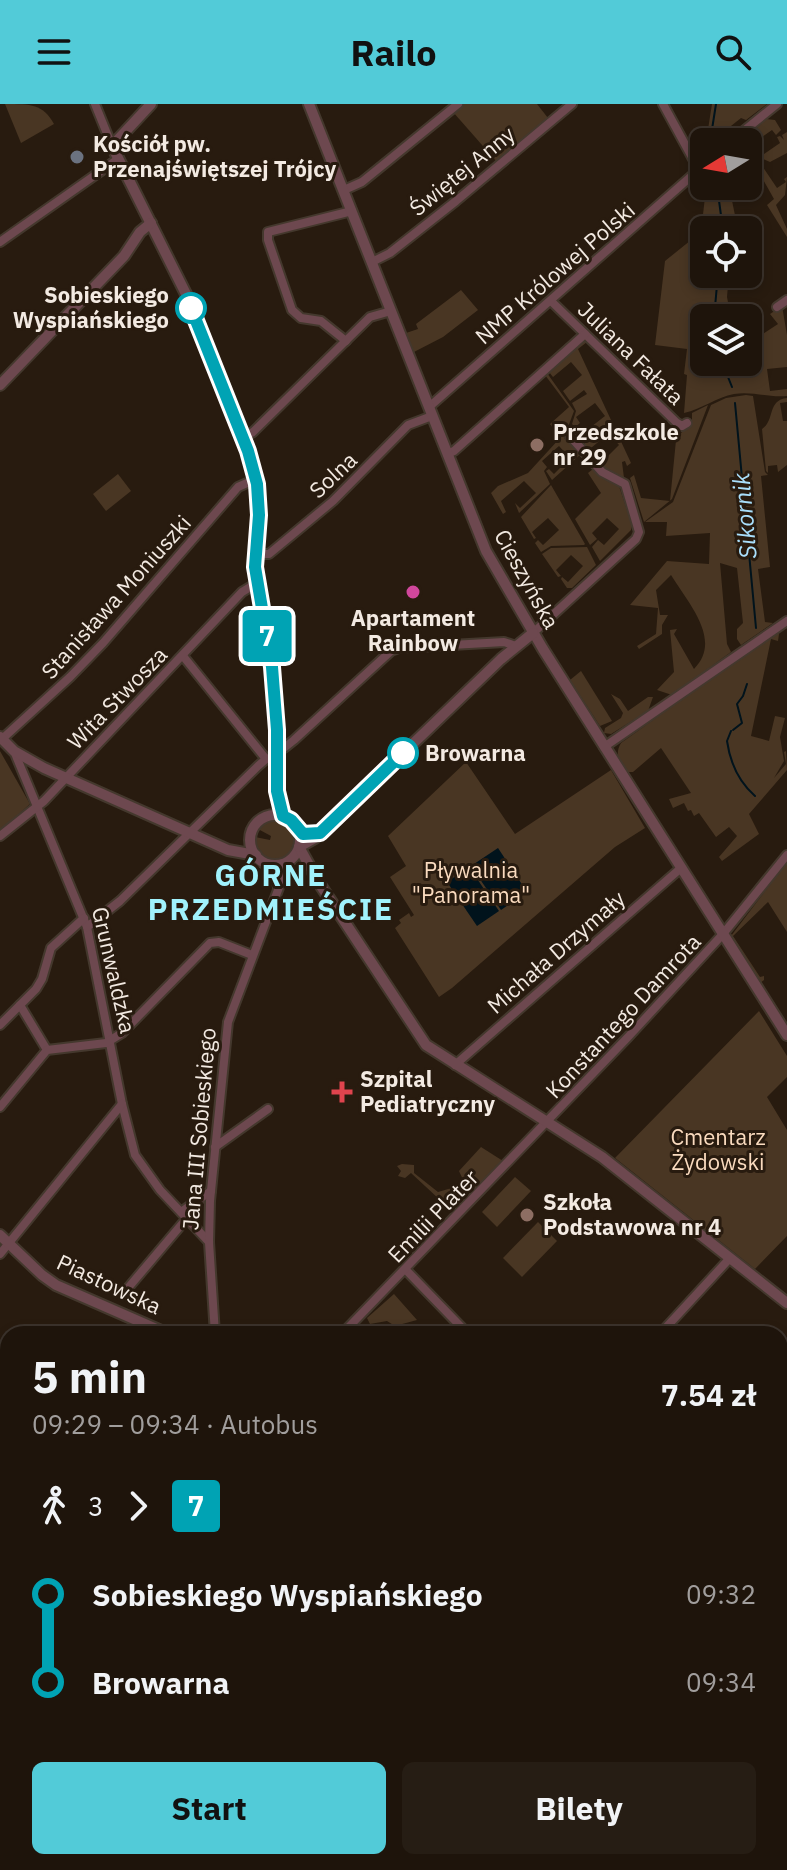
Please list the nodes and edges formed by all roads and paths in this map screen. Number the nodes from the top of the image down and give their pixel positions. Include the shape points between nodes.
1 (95, 104) edge
2 (151, 104) edge
3 (309, 104) edge
4 (458, 104) edge
5 (572, 104) edge
6 (663, 104) edge
7 (777, 104) edge
8 (747, 128) edge
9 (112, 146) junction
10 (690, 149) edge
11 (118, 159) junction
12 (690, 177) edge
13 (344, 190) junction
14 (352, 211) junction
15 (151, 223) junction
16 (0, 242) edge
17 (372, 262) junction
18 (787, 300) edge
19 (551, 301) junction
20 (777, 307) dead end
21 (391, 311) junction
22 (585, 334) junction
23 (346, 341) junction
24 (0, 385) edge
25 (430, 412) junction
26 (687, 423) dead end
27 (570, 436) dead end
28 (243, 438) junction
29 (447, 454) junction
30 (256, 479) junction
31 (255, 554) junction
32 (257, 583) junction
33 (787, 621) edge
34 (533, 633) junction
35 (516, 646) junction
36 (183, 656) junction
37 (1, 738) edge
38 (604, 747) junction
39 (14, 751) junction
40 (274, 754) junction
41 (66, 778) junction
42 (277, 791) junction
43 (37, 805) junction
44 (268, 816) junction
45 (283, 816) junction
46 (299, 832) junction
47 (320, 833) junction
48 (188, 834) junction
49 (0, 836) edge
50 (251, 837) junction
51 (223, 847) junction
52 (299, 847) junction
53 (256, 855) junction
54 (787, 855) edge
55 (289, 861) junction
56 (272, 864) junction
57 (681, 868) junction
58 (319, 883) junction
59 (278, 889) junction
60 (86, 923) junction
61 (723, 934) junction
62 (252, 955) junction
63 (20, 1005) junction
64 (0, 1025) edge
65 (787, 1035) edge
66 (111, 1041) junction
67 (47, 1050) junction
68 (455, 1065) junction
69 (122, 1104) junction
70 (0, 1107) edge
71 (268, 1109) dead end
72 (549, 1122) junction
73 (215, 1147) junction
74 (211, 1191) junction
75 (184, 1215) junction
76 (0, 1235) edge
77 (209, 1242) junction
78 (9, 1244) junction
79 (0, 1254) edge
80 (730, 1258) junction
81 (406, 1270) junction
82 (128, 1288) dead end
83 (787, 1303) edge
84 (150, 1326) edge
85 (214, 1326) edge
86 (350, 1326) edge
87 (460, 1326) edge
88 (667, 1326) edge

1 - 9 street
2 - 9 street
3 - 13 street, Cieszyńska
4 - 13 street via 368,177
5 - 17 street, Świętej Anny via 456,201
6 - 10 street
7 - 8 street
9 - 11 street
11 - 15 street
11 - 16 street
12 - 19 street, NMP Królowej Polski
13 - 14 street, Cieszyńska
14 - 17 street, Cieszyńska
14 - 23 street via 268,232 292,310 301,318 321,321
15 - 24 street
15 - 28 street via 186,294
17 - 21 street, Cieszyńska
18 - 20 street
19 - 22 street, Juliana Fałata
19 - 25 street, NMP Królowej Polski
21 - 23 street via 370,317
21 - 25 street, Cieszyńska
22 - 26 street, Juliana Fałata via 677,423
22 - 29 street
23 - 28 street
25 - 29 street, Cieszyńska
25 - 31 street, Solna via 408,425 333,501 269,554
27 - 34 street via 602,472 627,486 639,532
28 - 30 street
29 - 34 street, Cieszyńska via 486,551
30 - 31 street
30 - 37 street, Stanisława Moniuszki via 238,487 103,643
31 - 32 street
32 - 36 street, Wita Stwosza via 242,592
32 - 40 street via 272,667
33 - 38 street
34 - 35 street
34 - 38 street, Cieszyńska
35 - 40 street via 504,642 391,651
35 - 47 street
36 - 40 street
36 - 41 street, Wita Stwosza
37 - 39 street, Grunwaldzka
38 - 57 street, Cieszyńska
39 - 41 street
39 - 43 street, Grunwaldzka
40 - 42 street
40 - 48 street
41 - 43 street, Wita Stwosza
41 - 48 street
42 - 44 street
42 - 45 street
43 - 49 street, Wita Stwosza
43 - 60 street, Grunwaldzka
44 - 45 street
44 - 50 street via 256,824
45 - 46 street
46 - 47 street
46 - 52 street
47 - 52 street
48 - 51 street
48 - 60 street via 120,901
50 - 51 street via 242,845
50 - 53 street
51 - 53 street
52 - 55 street
52 - 58 street
53 - 56 street
54 - 61 street, Konstantego Damrota
55 - 56 street
55 - 58 street
55 - 59 street, Jana III Sobieskiego
56 - 59 street
57 - 61 street, Cieszyńska
57 - 68 street, Michała Drzymały
58 - 68 street via 421,1040
59 - 62 street, Jana III Sobieskiego
60 - 63 street via 51,948 42,979
60 - 66 street, Grunwaldzka
61 - 65 street, Cieszyńska
61 - 72 street, Konstantego Damrota
62 - 66 street via 210,943
62 - 73 street, Jana III Sobieskiego via 228,1022
63 - 64 street
63 - 67 street
66 - 67 street
66 - 69 street, Grunwaldzka
67 - 70 street
68 - 72 street
69 - 75 street, Grunwaldzka via 135,1155
69 - 78 street
71 - 73 street
72 - 80 street
72 - 81 street, Emilii Plater
73 - 74 street, Jana III Sobieskiego
74 - 75 street
74 - 77 street, Jana III Sobieskiego
75 - 77 street, Grunwaldzka
75 - 82 street
76 - 78 street, Piastowska
77 - 85 street, Jana III Sobieskiego
78 - 79 street
78 - 84 street, Piastowska via 56,1285
80 - 83 street
80 - 88 street
81 - 86 street, Emilii Plater
81 - 87 street

